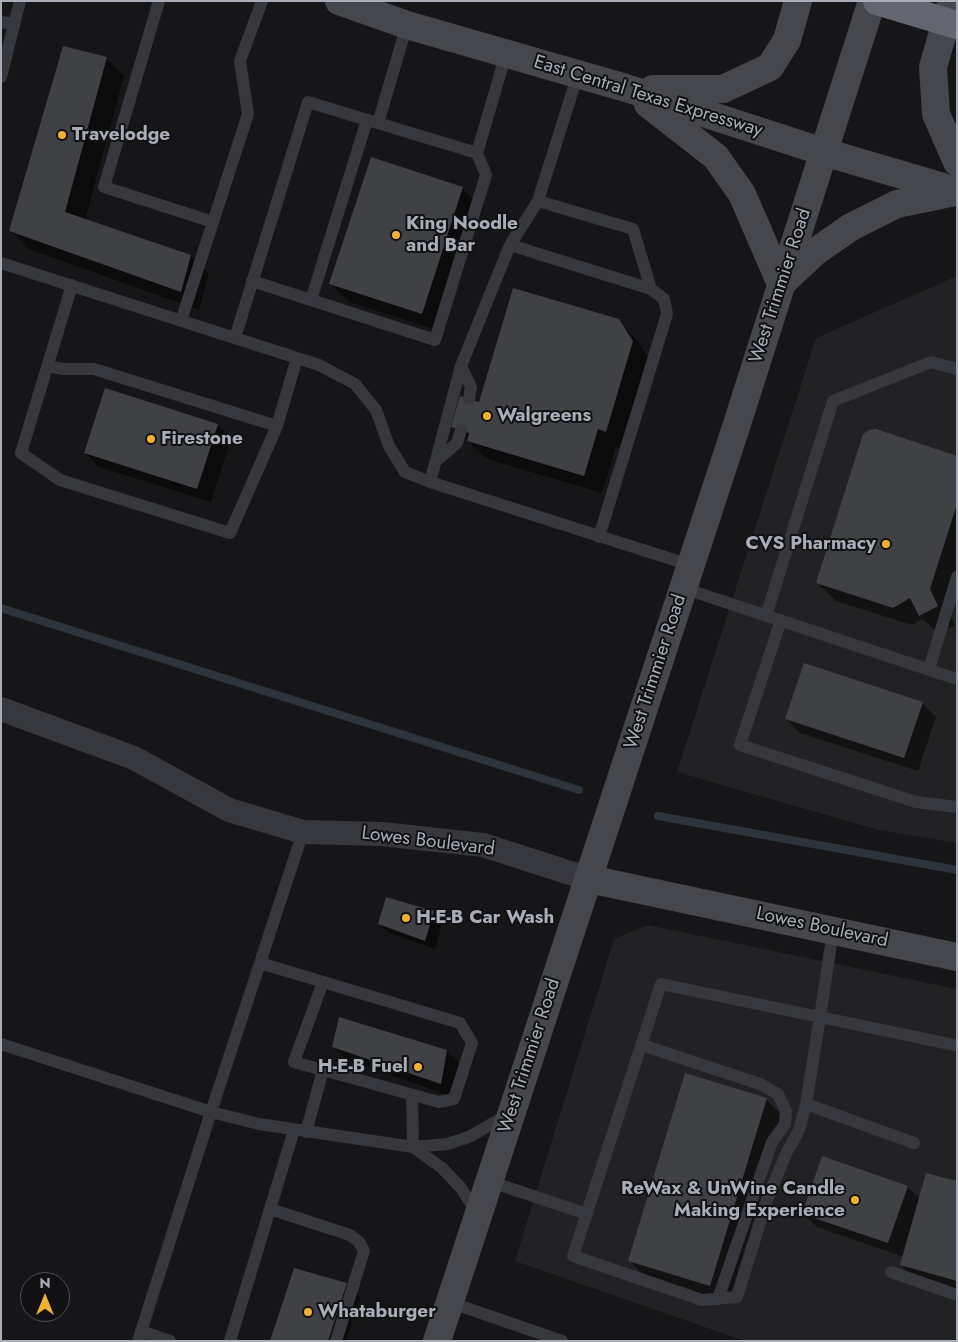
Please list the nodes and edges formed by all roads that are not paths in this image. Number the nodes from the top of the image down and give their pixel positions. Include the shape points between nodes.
1 (20, 1) edge
2 (159, 1) edge
3 (262, 1) edge
4 (339, 1) edge
5 (798, 1) edge
6 (872, 1) edge
7 (877, 1) edge
8 (952, 1) edge
9 (1, 22) edge
10 (14, 24) junction
11 (407, 25) junction
12 (957, 25) edge
13 (506, 54) junction
14 (578, 74) junction
15 (1, 76) edge
16 (626, 88) junction
17 (373, 122) junction
18 (824, 152) junction
19 (477, 153) junction
20 (957, 162) edge
21 (957, 191) edge
22 (538, 201) junction
23 (213, 222) junction
24 (510, 246) junction
25 (1, 263) edge
26 (252, 281) junction
27 (781, 284) junction
28 (72, 285) junction
29 (652, 289) junction
30 (311, 300) junction
31 (181, 321) junction
32 (235, 338) junction
33 (297, 358) junction
34 (48, 366) junction
35 (461, 366) junction
36 (957, 369) edge
37 (469, 399) dead end
38 (277, 426) junction
39 (461, 430) dead end
40 (436, 461) junction
41 (430, 482) junction
42 (599, 537) junction
43 (687, 577) junction
44 (957, 577) edge
45 (766, 616) junction
46 (781, 620) junction
47 (929, 669) junction
48 (957, 678) edge
49 (1, 709) edge
50 (957, 807) edge
51 (303, 832) junction
52 (589, 879) junction
53 (833, 931) junction
54 (957, 957) edge
55 (260, 963) junction
56 (322, 982) junction
57 (820, 1017) junction
58 (1, 1044) edge
59 (642, 1045) junction
60 (955, 1045) dead end
61 (323, 1070) junction
62 (412, 1095) junction
63 (806, 1104) junction
64 (211, 1112) junction
65 (511, 1113) junction
66 (300, 1131) junction
67 (914, 1143) dead end
68 (413, 1147) junction
69 (488, 1181) junction
70 (270, 1209) junction
71 (478, 1213) junction
72 (587, 1214) junction
73 (891, 1272) dead end
74 (957, 1295) edge
75 (718, 1299) junction
76 (449, 1302) junction
77 (140, 1336) edge
78 (170, 1341) edge
79 (230, 1341) edge
80 (336, 1341) edge
81 (437, 1341) edge
82 (562, 1341) edge

1 - 10 lane
2 - 23 lane via 104,187
3 - 23 lane via 240,61 248,114
4 - 11 main road, East Central Texas Expressway
5 - 16 main road via 787,40 770,67 723,89
6 - 18 main road, West Trimmier Road
7 - 12 highway, bridge
8 - 20 main road via 933,67 936,114
9 - 10 lane
10 - 15 lane
11 - 13 main road, East Central Texas Expressway
11 - 17 lane
13 - 14 main road, East Central Texas Expressway
13 - 19 lane
14 - 16 main road, East Central Texas Expressway
14 - 22 lane
16 - 18 main road, East Central Texas Expressway
16 - 27 main road via 716,157 742,194
17 - 19 lane
17 - 26 lane via 308,102
17 - 30 lane
18 - 21 main road, East Central Texas Expressway
18 - 27 main road, West Trimmier Road
19 - 30 lane via 486,175 435,340
21 - 27 main road via 897,204 851,227 815,252
22 - 24 lane
22 - 29 lane via 634,229
23 - 31 lane
24 - 29 lane
24 - 35 lane
25 - 28 lane
26 - 30 lane
26 - 32 lane
27 - 43 main road, West Trimmier Road
28 - 31 lane
28 - 34 lane
29 - 42 lane via 664,299 667,314
31 - 32 lane
32 - 33 lane
33 - 38 lane
33 - 41 lane via 319,365 355,384 376,410 389,446 405,472
34 - 38 lane via 94,369
34 - 38 lane via 21,453 60,480 230,533
35 - 37 lane via 472,387
35 - 40 lane
36 - 45 lane via 931,362 833,401
39 - 40 lane via 457,443
40 - 41 lane
41 - 42 lane
42 - 43 lane
43 - 45 lane
43 - 52 main road, West Trimmier Road
44 - 47 lane
45 - 46 lane
46 - 47 lane
46 - 50 lane via 740,745 916,802
47 - 48 lane
49 - 51 street, Lowes Boulevard via 134,758 230,810
51 - 52 street, Lowes Boulevard via 382,834 483,845
51 - 55 lane
52 - 53 main road, Lowes Boulevard
52 - 65 main road, West Trimmier Road
53 - 54 main road, Lowes Boulevard
53 - 57 lane
55 - 56 lane
55 - 64 lane
56 - 61 lane via 294,1062
56 - 62 lane via 460,1023 472,1043 454,1099 439,1102
57 - 59 lane via 661,984
57 - 60 lane
57 - 63 lane
58 - 64 lane
59 - 72 lane
59 - 75 lane via 760,1084 778,1094 786,1111 785,1124 772,1142
61 - 62 lane
61 - 66 lane
62 - 68 lane
63 - 67 lane
63 - 75 lane via 799,1130 767,1200 738,1297
64 - 66 lane
64 - 77 lane
65 - 68 lane via 469,1138
65 - 69 main road, West Trimmier Road
66 - 68 lane
66 - 70 lane
68 - 71 lane via 442,1168
69 - 71 main road, West Trimmier Road
69 - 72 lane
70 - 79 lane
70 - 80 lane via 350,1235 364,1251
71 - 76 main road, West Trimmier Road
72 - 75 lane via 573,1256 702,1300
73 - 74 lane
76 - 81 main road, West Trimmier Road
76 - 82 lane
77 - 78 lane

